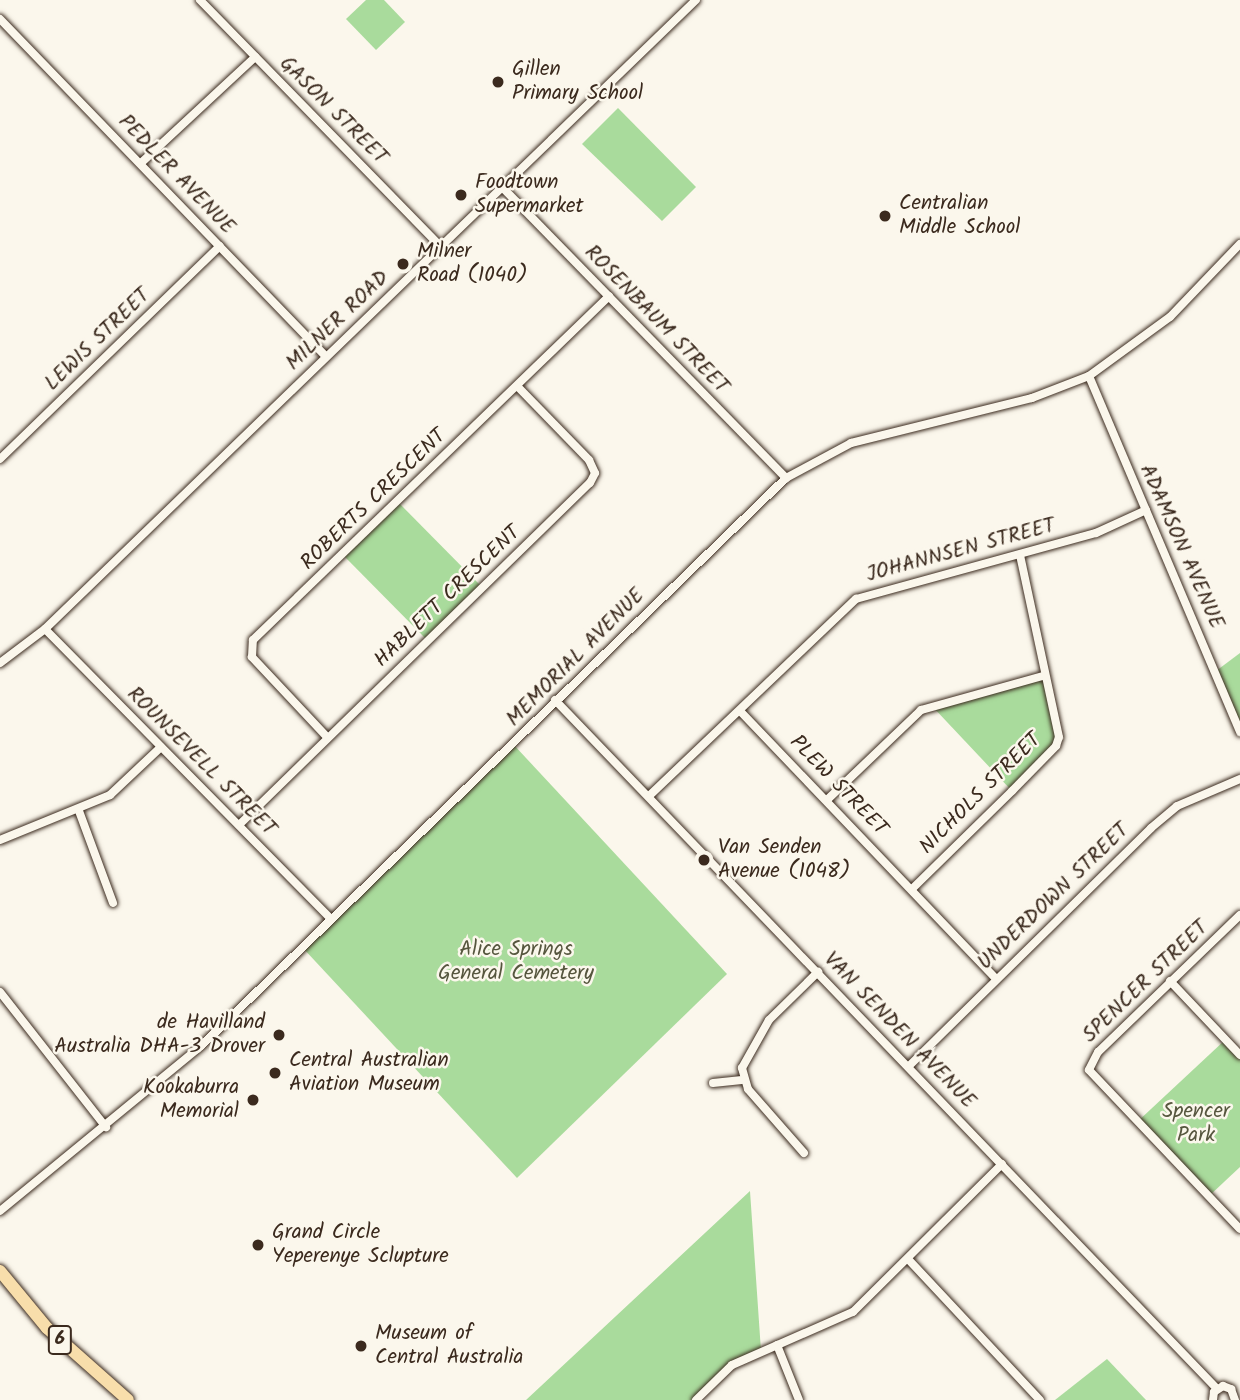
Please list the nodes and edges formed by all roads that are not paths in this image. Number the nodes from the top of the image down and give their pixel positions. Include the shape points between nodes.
1 (200, 0) edge
2 (696, 0) edge
3 (0, 19) edge
4 (255, 57) junction
5 (141, 163) junction
6 (502, 187) junction
7 (1240, 244) edge
8 (220, 246) junction
9 (441, 247) junction
10 (609, 296) junction
11 (326, 356) junction
12 (1089, 376) junction
13 (517, 386) junction
14 (0, 459) edge
15 (786, 478) junction
16 (1146, 510) junction
17 (1020, 555) junction
18 (46, 629) junction
19 (0, 663) edge
20 (1043, 676) junction
21 (555, 700) junction
22 (741, 712) junction
23 (1240, 732) edge
24 (327, 737) junction
25 (161, 747) junction
26 (1240, 779) edge
27 (649, 796) junction
28 (828, 799) junction
29 (79, 811) junction
30 (239, 825) junction
31 (0, 840) edge
32 (913, 888) junction
33 (113, 903) dead end
34 (1240, 915) edge
35 (331, 919) junction
36 (818, 972) junction
37 (995, 978) junction
38 (1170, 981) junction
39 (0, 992) edge
40 (1240, 1055) edge
41 (910, 1065) junction
42 (742, 1080) junction
43 (713, 1083) dead end
44 (106, 1127) junction
45 (804, 1153) dead end
46 (1002, 1164) junction
47 (0, 1211) edge
48 (1240, 1230) edge
49 (908, 1259) junction
50 (0, 1271) edge
51 (777, 1345) junction
52 (1217, 1389) junction
53 (1236, 1395) edge
54 (128, 1400) edge
55 (696, 1400) edge
56 (799, 1400) edge
57 (1040, 1400) edge
58 (1213, 1400) edge

1 - 4 street, GASON STREET
2 - 6 street, MILNER ROAD
3 - 5 street, PEDLER AVENUE
4 - 5 street
4 - 9 street, GASON STREET
5 - 8 street, PEDLER AVENUE
6 - 9 street, MILNER ROAD
6 - 10 street, ROSENBAUM STREET
7 - 12 street, MEMORIAL AVENUE via 1170,317
8 - 11 street, PEDLER AVENUE
8 - 14 street, LEWIS STREET
9 - 11 street, MILNER ROAD
10 - 13 street, ROBERTS CRESCENT
10 - 15 street, ROSENBAUM STREET
11 - 18 street, MILNER ROAD
12 - 15 street, MEMORIAL AVENUE via 1032,398 851,443
12 - 16 street, ADAMSON AVENUE
13 - 24 street, ROBERTS CRESCENT via 253,640 252,657
13 - 24 street, HABLETT CRESCENT via 589,460 595,473 590,483
15 - 21 street, MEMORIAL AVENUE
16 - 17 street, JOHANNSEN STREET via 1096,533
16 - 23 street, ADAMSON AVENUE
17 - 20 street, NICHOLS STREET
17 - 22 street, JOHANNSEN STREET via 868,592
18 - 19 street, MILNER ROAD
18 - 25 street, ROUNSEVELL STREET
20 - 28 street via 921,710
20 - 32 street, NICHOLS STREET via 1059,737 1056,746
21 - 27 street, VAN SENDEN AVENUE
21 - 35 street, MEMORIAL AVENUE
22 - 27 street, JOHANNSEN STREET
22 - 28 street, PLEW STREET
24 - 30 street, HABLETT CRESCENT
25 - 29 street via 110,795
25 - 30 street, ROUNSEVELL STREET
26 - 37 street, UNDERDOWN STREET via 1177,806
27 - 36 street, VAN SENDEN AVENUE
28 - 32 street, PLEW STREET
29 - 31 street
29 - 33 street
30 - 35 street, ROUNSEVELL STREET
32 - 37 street, PLEW STREET
34 - 38 street, SPENCER STREET
35 - 44 street, MEMORIAL AVENUE via 201,1046
36 - 41 street, VAN SENDEN AVENUE
36 - 42 street via 769,1020 750,1048
37 - 41 street, UNDERDOWN STREET
38 - 40 street
38 - 48 street, SPENCER STREET via 1098,1052 1089,1070
39 - 44 street
41 - 46 street, VAN SENDEN AVENUE
42 - 43 street
42 - 45 street
44 - 47 street, MEMORIAL AVENUE
46 - 49 street
46 - 52 street, VAN SENDEN AVENUE
49 - 51 street via 853,1312
49 - 57 street
50 - 54 main road, 6 via 47,1328
51 - 55 street via 733,1365
51 - 56 street
52 - 53 street via 1227,1387
52 - 58 street

